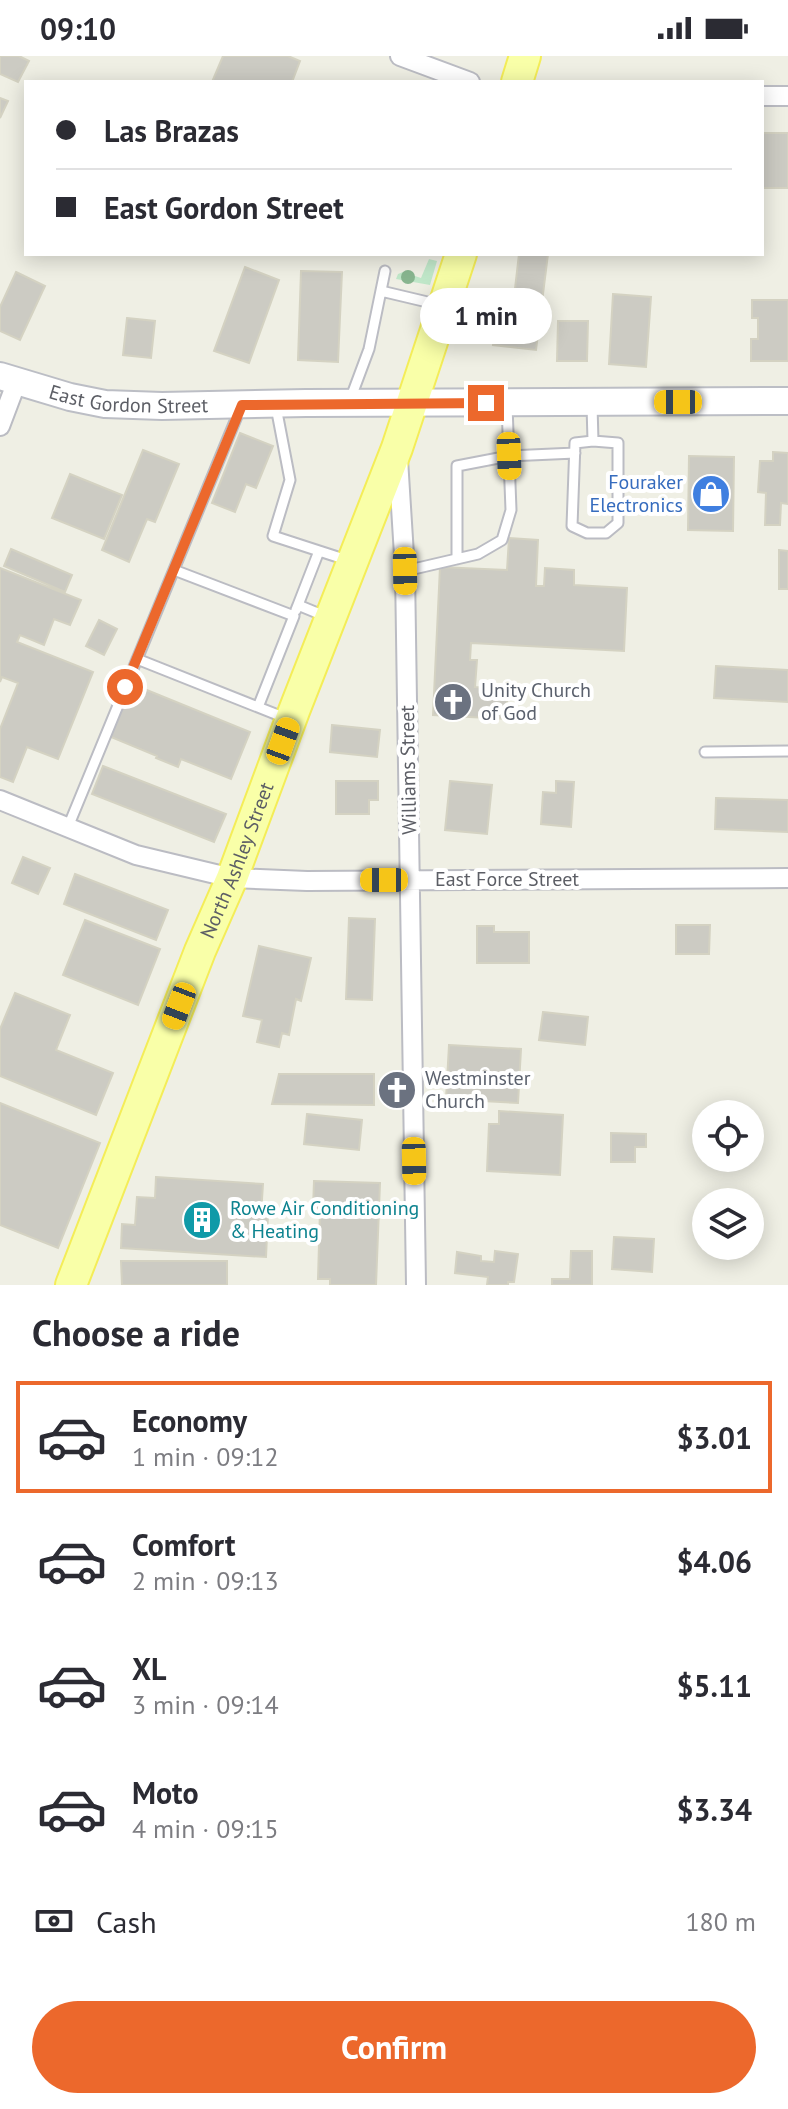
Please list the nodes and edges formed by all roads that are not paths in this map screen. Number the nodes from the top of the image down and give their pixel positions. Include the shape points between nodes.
1 (525, 56) edge
2 (406, 57) edge
3 (465, 80) edge
4 (518, 80) edge
5 (764, 96) edge
6 (788, 96) edge
7 (460, 256) edge
8 (385, 271) dead end
9 (381, 291) junction
10 (444, 307) junction
11 (8, 379) edge
12 (788, 401) edge
13 (592, 402) junction
14 (348, 403) junction
15 (413, 403) junction
16 (507, 403) junction
17 (275, 404) junction
18 (242, 405) junction
19 (0, 426) edge
20 (593, 441) junction
21 (397, 448) junction
22 (575, 453) junction
23 (509, 456) junction
24 (319, 551) junction
25 (457, 559) junction
26 (353, 562) junction
27 (174, 570) junction
28 (405, 571) junction
29 (298, 605) junction
30 (294, 616) junction
31 (331, 618) junction
32 (137, 659) junction
33 (258, 707) junction
34 (291, 720) junction
35 (788, 751) edge
36 (705, 752) dead end
37 (0, 800) edge
38 (68, 827) junction
39 (232, 878) junction
40 (788, 878) edge
41 (410, 880) junction
42 (71, 1285) edge
43 (416, 1285) edge

1 - 4 main road
2 - 3 street
5 - 6 street
7 - 10 main road, North Ashley Street
8 - 9 lane
9 - 10 lane
9 - 14 lane via 369,349
10 - 15 main road, North Ashley Street
11 - 18 street, East Gordon Street via 105,404
11 - 19 street
12 - 13 street, East Gordon Street
13 - 16 street, East Gordon Street
13 - 20 lane
14 - 15 street, East Gordon Street
14 - 17 street, East Gordon Street
15 - 16 street, East Gordon Street
15 - 21 main road, North Ashley Street
16 - 23 lane
17 - 18 street, East Gordon Street
17 - 24 lane via 290,480 273,536
18 - 27 lane
20 - 22 lane via 575,443
20 - 22 lane via 618,443 618,523 606,533 572,526
21 - 26 main road, North Ashley Street
21 - 28 street, Williams Street
22 - 23 lane
23 - 25 lane via 511,510 502,540
23 - 25 lane via 457,466
24 - 26 lane
24 - 29 lane
25 - 28 lane
26 - 31 main road, North Ashley Street
27 - 30 lane
27 - 32 lane
28 - 41 street, Williams Street
29 - 30 lane
29 - 31 lane
30 - 33 lane
31 - 34 main road, North Ashley Street
32 - 33 lane
32 - 38 lane
33 - 34 lane
34 - 39 main road, North Ashley Street
35 - 36 lane
37 - 38 street, East Force Street
38 - 39 street, East Force Street via 136,855
39 - 41 street, East Force Street
39 - 42 main road, North Ashley Street
40 - 41 street, East Force Street
41 - 43 street, Williams Street

